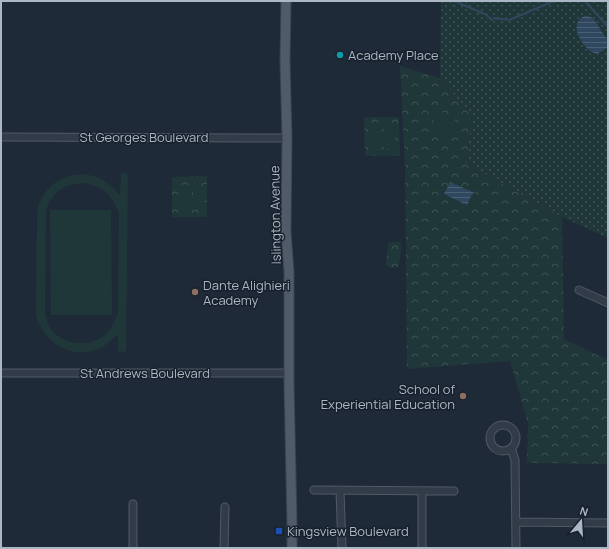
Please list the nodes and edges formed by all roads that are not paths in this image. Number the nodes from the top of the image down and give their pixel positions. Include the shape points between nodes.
1 (286, 1) edge
2 (1, 136) edge
3 (287, 138) junction
4 (579, 290) dead end
5 (608, 303) edge
6 (1, 373) edge
7 (289, 373) junction
8 (511, 448) dead end
9 (314, 490) dead end
10 (340, 490) junction
11 (422, 491) junction
12 (454, 491) dead end
13 (133, 504) dead end
14 (225, 507) dead end
15 (516, 522) junction
16 (608, 523) edge
17 (133, 548) edge
18 (224, 548) edge
19 (292, 548) edge
20 (342, 548) edge
21 (422, 548) edge
22 (516, 548) edge

1 - 3 main road, Islington Avenue
2 - 3 street, St Georges Boulevard
3 - 7 main road, Islington Avenue
4 - 5 street
6 - 7 street, St Andrews Boulevard
7 - 19 main road, Islington Avenue
8 - 15 street via 515,460
9 - 10 street
10 - 11 street
10 - 20 street
11 - 12 street
11 - 21 street
13 - 17 street
14 - 18 street
15 - 16 street
15 - 22 street

